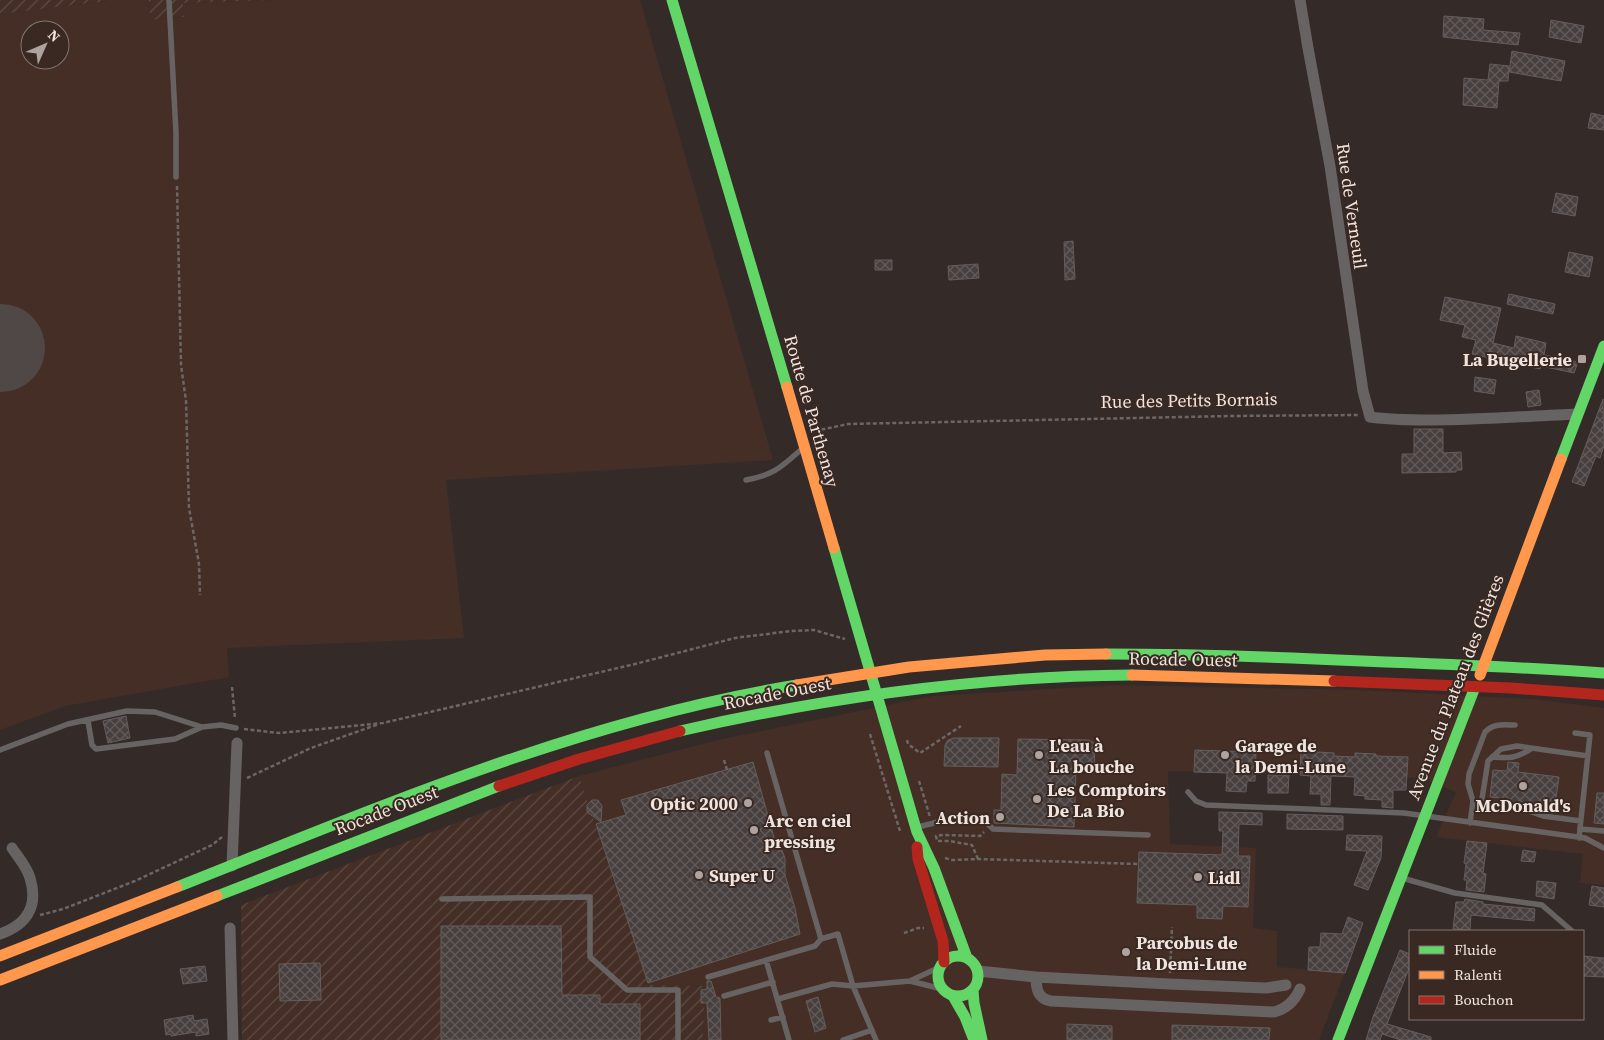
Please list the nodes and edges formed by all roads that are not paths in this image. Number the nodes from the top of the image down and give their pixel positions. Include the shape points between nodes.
1 (169, 0) edge
2 (672, 0) edge
3 (1300, 0) edge
4 (176, 177) road end
5 (1604, 346) edge
6 (1577, 414) junction
7 (805, 447) junction
8 (746, 480) dead end
9 (1484, 665) junction
10 (869, 673) junction
11 (1604, 673) edge
12 (1475, 687) junction
13 (876, 694) junction
14 (1604, 695) edge
15 (88, 721) junction
16 (1515, 725) dead end
17 (202, 727) junction
18 (236, 728) road end
19 (1575, 733) dead end
20 (237, 742) dead end
21 (1530, 749) junction
22 (0, 750) edge
23 (767, 753) dead end
24 (1588, 756) junction
25 (1492, 757) junction
26 (1188, 792) dead end
27 (1424, 815) junction
28 (950, 819) dead end
29 (1581, 821) junction
30 (986, 823) road end
31 (1470, 823) junction
32 (916, 829) junction
33 (1580, 829) junction
34 (1604, 831) edge
35 (1148, 835) dead end
36 (1579, 838) junction
37 (12, 848) dead end
38 (1604, 848) edge
39 (232, 866) junction
40 (1400, 877) junction
41 (442, 899) dead end
42 (230, 928) dead end
43 (1571, 930) edge
44 (0, 934) edge
45 (821, 939) junction
46 (0, 956) edge
47 (967, 958) junction
48 (766, 960) junction
49 (942, 965) junction
50 (978, 972) junction
51 (708, 977) dead end
52 (1036, 977) junction
53 (0, 980) edge
54 (910, 980) junction
55 (773, 982) junction
56 (1286, 985) dead end
57 (853, 986) junction
58 (942, 989) junction
59 (1300, 989) dead end
60 (973, 990) junction
61 (724, 996) dead end
62 (953, 996) junction
63 (778, 999) junction
64 (783, 1016) junction
65 (771, 1020) dead end
66 (872, 1030) junction
67 (233, 1040) edge
68 (678, 1040) edge
69 (790, 1040) edge
70 (843, 1040) edge
71 (876, 1040) edge
72 (974, 1040) edge
73 (982, 1040) edge
74 (1338, 1040) edge

1 - 4 lane
2 - 7 main road, Route de Parthenay
3 - 6 street, Rue de Verneuil via 1330,166 1363,391 1370,416 1387,420 1478,420
5 - 6 main road, Avenue du Plateau des Glières
6 - 9 main road, Avenue du Plateau des Glières
7 - 8 lane via 776,471
7 - 10 main road, Route de Parthenay
9 - 10 main road, Rocade Ouest via 1155,654 1045,655
9 - 11 main road, Rocade Ouest
9 - 12 main road, Avenue du Plateau des Glières
10 - 13 main road, Route de Parthenay
10 - 39 main road, Rocade Ouest via 731,698 585,734 468,773
12 - 13 main road, Rocade Ouest via 1215,677 1092,676
12 - 14 main road, Rocade Ouest
12 - 27 main road, Avenue du Plateau des Glières
13 - 32 main road, Route de Parthenay
13 - 53 main road, Rocade Ouest via 696,727 564,763 442,807
15 - 17 lane via 127,711 155,712
15 - 17 lane via 92,745 96,749 176,739
15 - 22 lane via 68,724
16 - 31 lane via 1497,724 1485,732 1469,774 1473,801
17 - 18 lane via 221,725
19 - 24 lane via 1590,735
20 - 39 street
21 - 24 lane
21 - 25 lane via 1519,756
21 - 25 lane via 1517,746 1501,749
23 - 45 lane
24 - 29 lane
25 - 29 lane via 1486,766 1482,800 1486,806
26 - 27 lane via 1196,801 1212,806
27 - 31 lane
27 - 40 main road, Avenue du Plateau des Glières
28 - 32 lane
29 - 33 lane
30 - 35 lane via 993,829
31 - 36 lane
32 - 47 main road, Route de Parthenay
32 - 49 main road, Route de Parthenay via 918,859 943,941
33 - 34 lane
33 - 36 lane
36 - 38 lane
37 - 44 street via 31,879 32,906 23,922
39 - 46 main road, Rocade Ouest
40 - 43 lane via 1455,893 1542,905
40 - 74 main road, Avenue du Plateau des Glières
41 - 68 lane via 590,897 590,957 627,990 678,990
42 - 67 street
45 - 48 lane via 815,946
45 - 57 lane via 838,934
47 - 49 main road via 955,956
47 - 50 main road
48 - 51 lane
48 - 55 lane
49 - 54 lane
49 - 58 main road via 938,980
50 - 52 street
50 - 60 main road
52 - 56 street via 1266,988
52 - 59 street via 1040,996 1045,1000 1274,1012 1286,1007
54 - 57 lane
54 - 58 lane
55 - 61 lane
55 - 63 lane
57 - 63 lane via 832,984
57 - 66 lane
58 - 62 main road
60 - 62 main road via 963,996
60 - 73 main road
62 - 72 main road
63 - 64 lane
64 - 65 lane
64 - 69 lane
66 - 70 lane
66 - 71 lane

